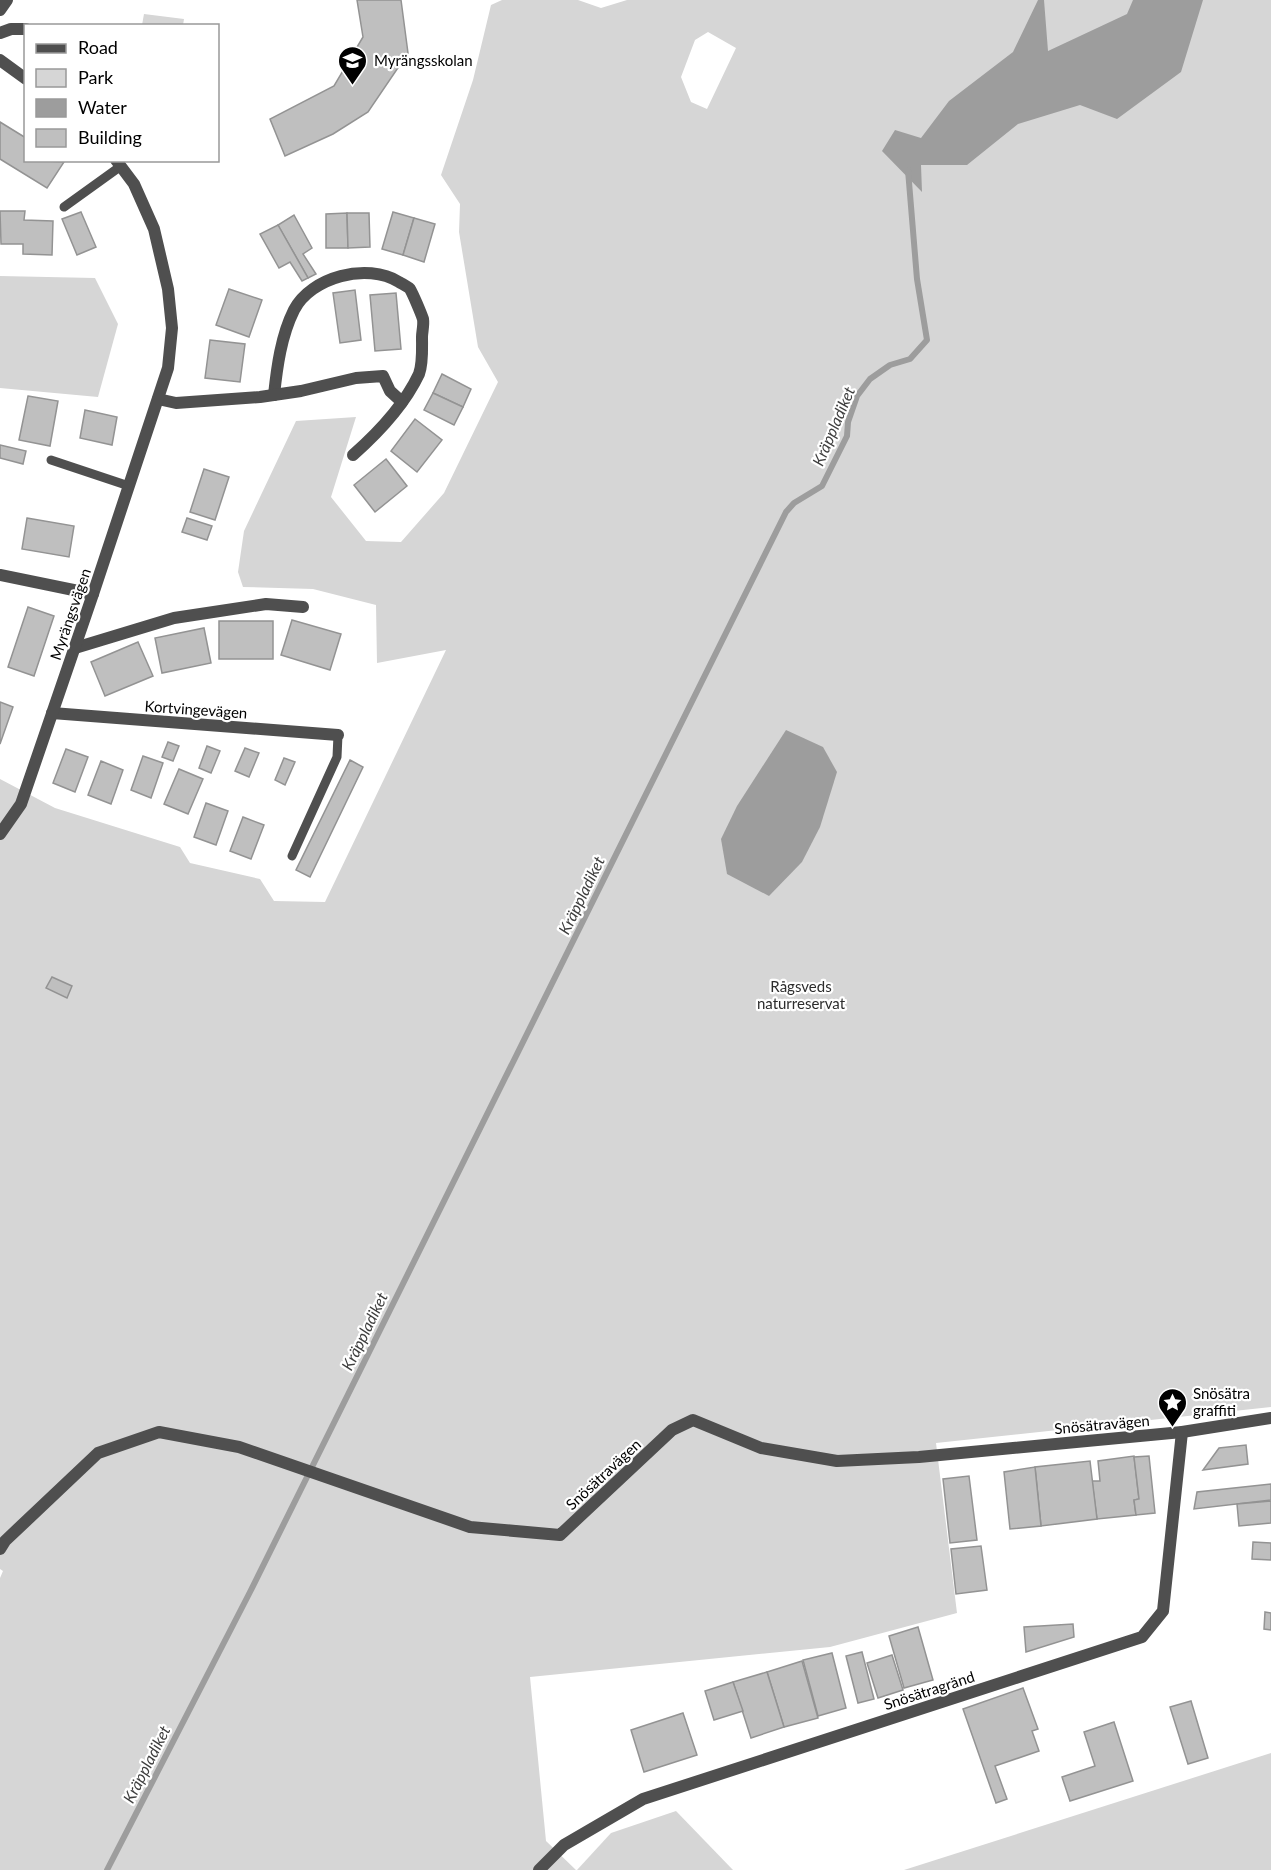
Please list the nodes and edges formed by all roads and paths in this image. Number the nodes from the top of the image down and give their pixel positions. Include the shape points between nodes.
1 (7, 0) edge
2 (0, 10) edge
3 (24, 29) edge
4 (0, 33) edge
5 (0, 60) edge
6 (24, 78) edge
7 (119, 163) edge
8 (64, 207) dead end
9 (274, 395) junction
10 (158, 399) junction
11 (402, 402) junction
12 (353, 456) dead end
13 (51, 460) dead end
14 (129, 486) junction
15 (0, 575) edge
16 (93, 594) junction
17 (303, 607) dead end
18 (75, 648) junction
19 (52, 713) junction
20 (338, 735) joint
21 (0, 834) edge
22 (292, 856) dead end
23 (1271, 1418) edge
24 (1182, 1432) junction
25 (0, 1549) edge
26 (539, 1870) edge

1 - 2 street
3 - 4 street
5 - 6 street
7 - 8 lane
7 - 10 street, Myrängsvägen via 149,214 168,288 168,368
9 - 10 street via 176,403
9 - 11 street via 383,376 390,391
9 - 11 street via 278,363 294,309 310,290 330,280 371,273 393,278 410,289 423,319 420,372
10 - 14 street, Myrängsvägen
11 - 12 street via 383,428
13 - 14 lane
14 - 16 street, Myrängsvägen
15 - 16 street
16 - 18 street, Myrängsvägen
17 - 18 street via 266,604 174,618
18 - 19 street, Myrängsvägen
19 - 20 street, Kortvingevägen
19 - 21 street, Myrängsvägen via 21,804
20 - 22 lane via 337,757
23 - 24 street, Snösätravägen
24 - 25 street, Snösätravägen via 837,1461 761,1448 693,1420 672,1430 560,1535 470,1527 239,1447 159,1432 98,1453
24 - 26 street, Snösätragränd via 1163,1611 1142,1637 643,1799 564,1845

